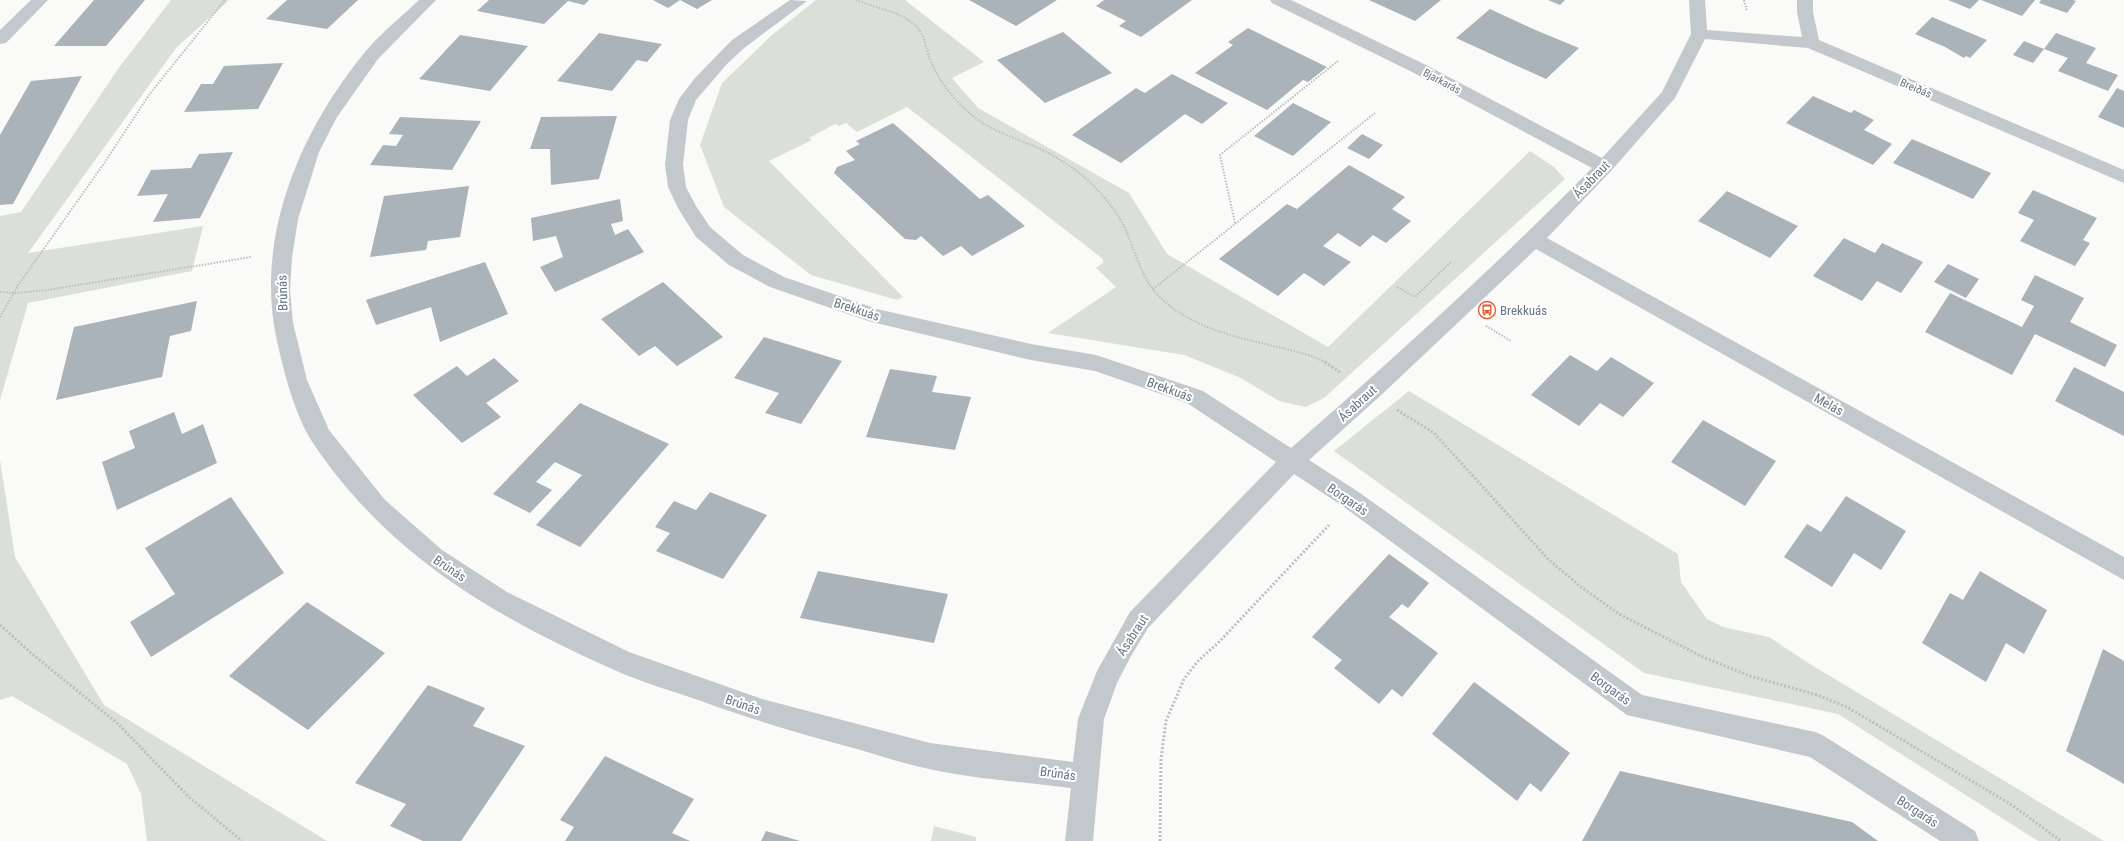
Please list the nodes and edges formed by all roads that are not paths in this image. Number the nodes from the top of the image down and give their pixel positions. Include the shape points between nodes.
1 (40, 0) edge
2 (428, 0) edge
3 (1278, 0) edge
4 (1696, 0) edge
5 (1805, 0) edge
6 (799, 1) dead end
7 (1699, 34) junction
8 (0, 39) edge
9 (1811, 43) junction
10 (1604, 167) junction
11 (2124, 178) edge
12 (1534, 239) junction
13 (1292, 461) junction
14 (2124, 569) edge
15 (1085, 777) junction
16 (1079, 841) edge
17 (1965, 841) edge

1 - 8 street
2 - 15 street, Brúnás via 372,55 329,116 310,152 288,219 282,258 280,290 283,323 296,380 320,435 377,507 434,557 498,600 622,662 762,711 930,756
3 - 10 street, Bjarkarás via 1420,68
4 - 7 street
5 - 9 street
6 - 13 street, Brekkuás via 738,44 720,61 688,99 679,120 674,165 677,187 703,232 736,260 777,282 874,316 1031,352 1096,363 1195,398
7 - 9 street, Breiðás
7 - 10 street, Ásabraut via 1669,94
9 - 11 street, Breiðás
10 - 12 street, Ásabraut
12 - 13 street, Ásabraut via 1376,387
12 - 14 street, Melás
13 - 15 street, Ásabraut via 1140,620 1119,654 1091,718
13 - 17 street, Borgarás via 1352,500 1636,706 1815,745
15 - 16 street, Ásabraut

